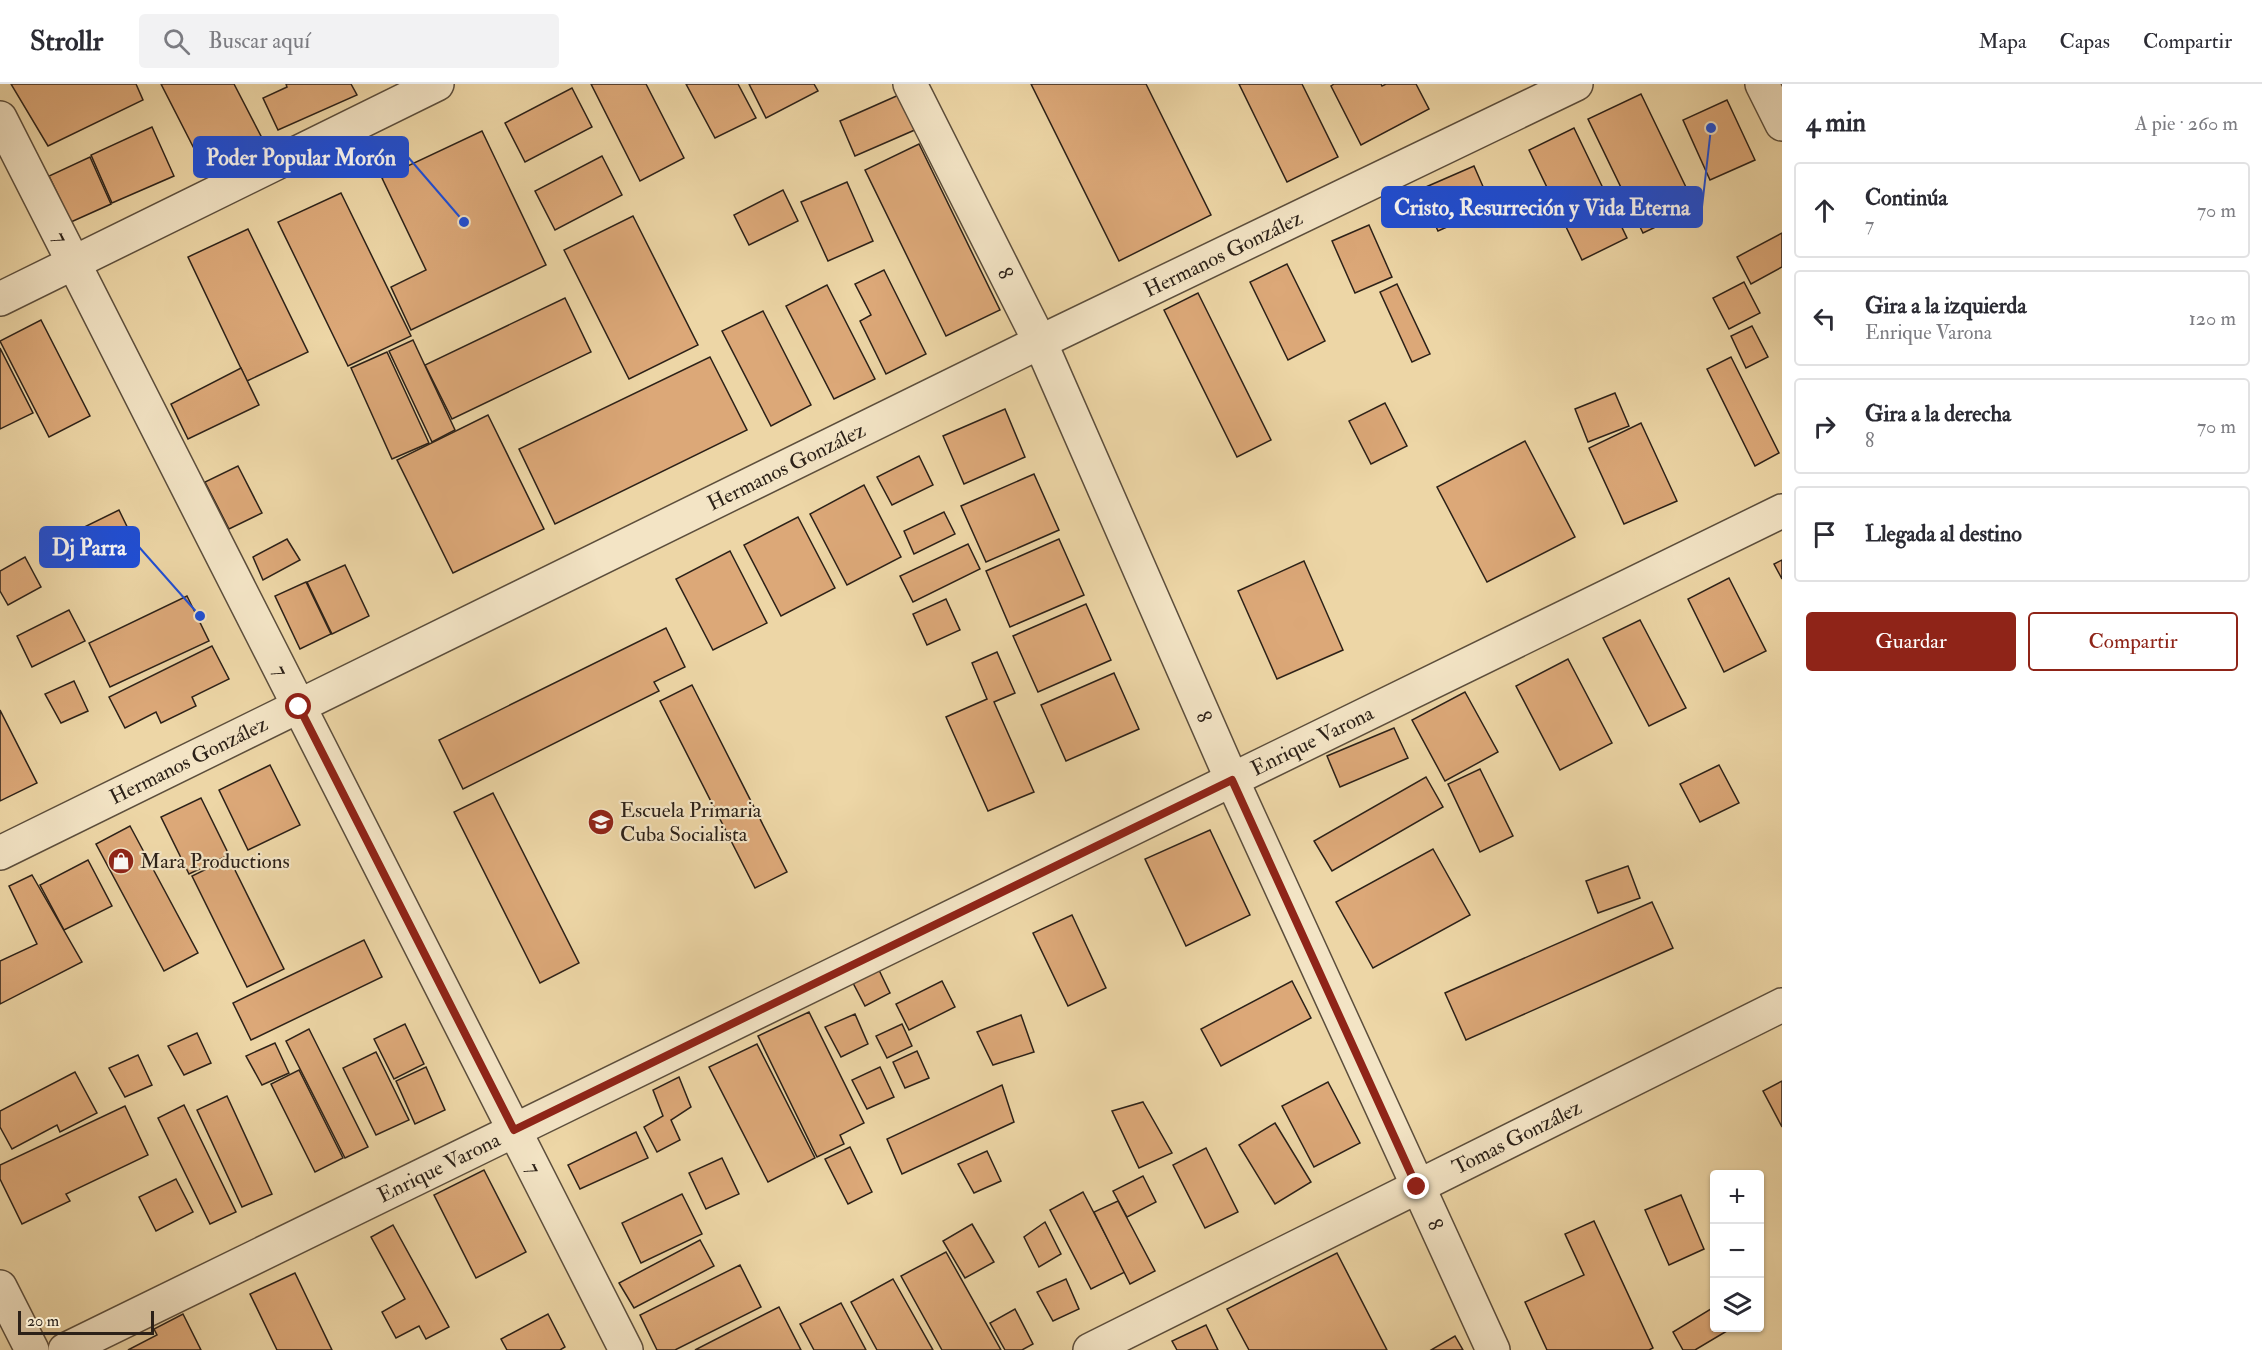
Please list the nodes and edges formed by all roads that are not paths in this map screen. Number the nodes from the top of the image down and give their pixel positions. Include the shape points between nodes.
1 (437, 84) edge
2 (910, 84) edge
3 (1576, 84) edge
4 (1762, 84) edge
5 (0, 118) edge
6 (1782, 124) edge
7 (73, 262) junction
8 (0, 299) edge
9 (1040, 342) junction
10 (1782, 511) edge
11 (299, 707) junction
12 (1232, 780) junction
13 (0, 853) edge
14 (1782, 1005) edge
15 (514, 1130) junction
16 (1417, 1187) junction
17 (0, 1287) edge
18 (32, 1350) edge
19 (65, 1350) edge
20 (626, 1350) edge
21 (1090, 1350) edge
22 (1493, 1350) edge

1 - 7 street
2 - 9 street, 8
3 - 9 street, Hermanos González
4 - 6 street
5 - 7 street, 7
7 - 8 street
7 - 11 street, 7
9 - 11 street, Hermanos González
9 - 12 street, 8
10 - 12 street, Enrique Varona
11 - 13 street, Hermanos González
11 - 15 street, 7
12 - 15 street, Enrique Varona
12 - 16 street, 8
14 - 16 street, Tomas González
15 - 19 street, Enrique Varona
15 - 20 street, 7
16 - 21 street, Tomas González
16 - 22 street, 8
17 - 18 street

